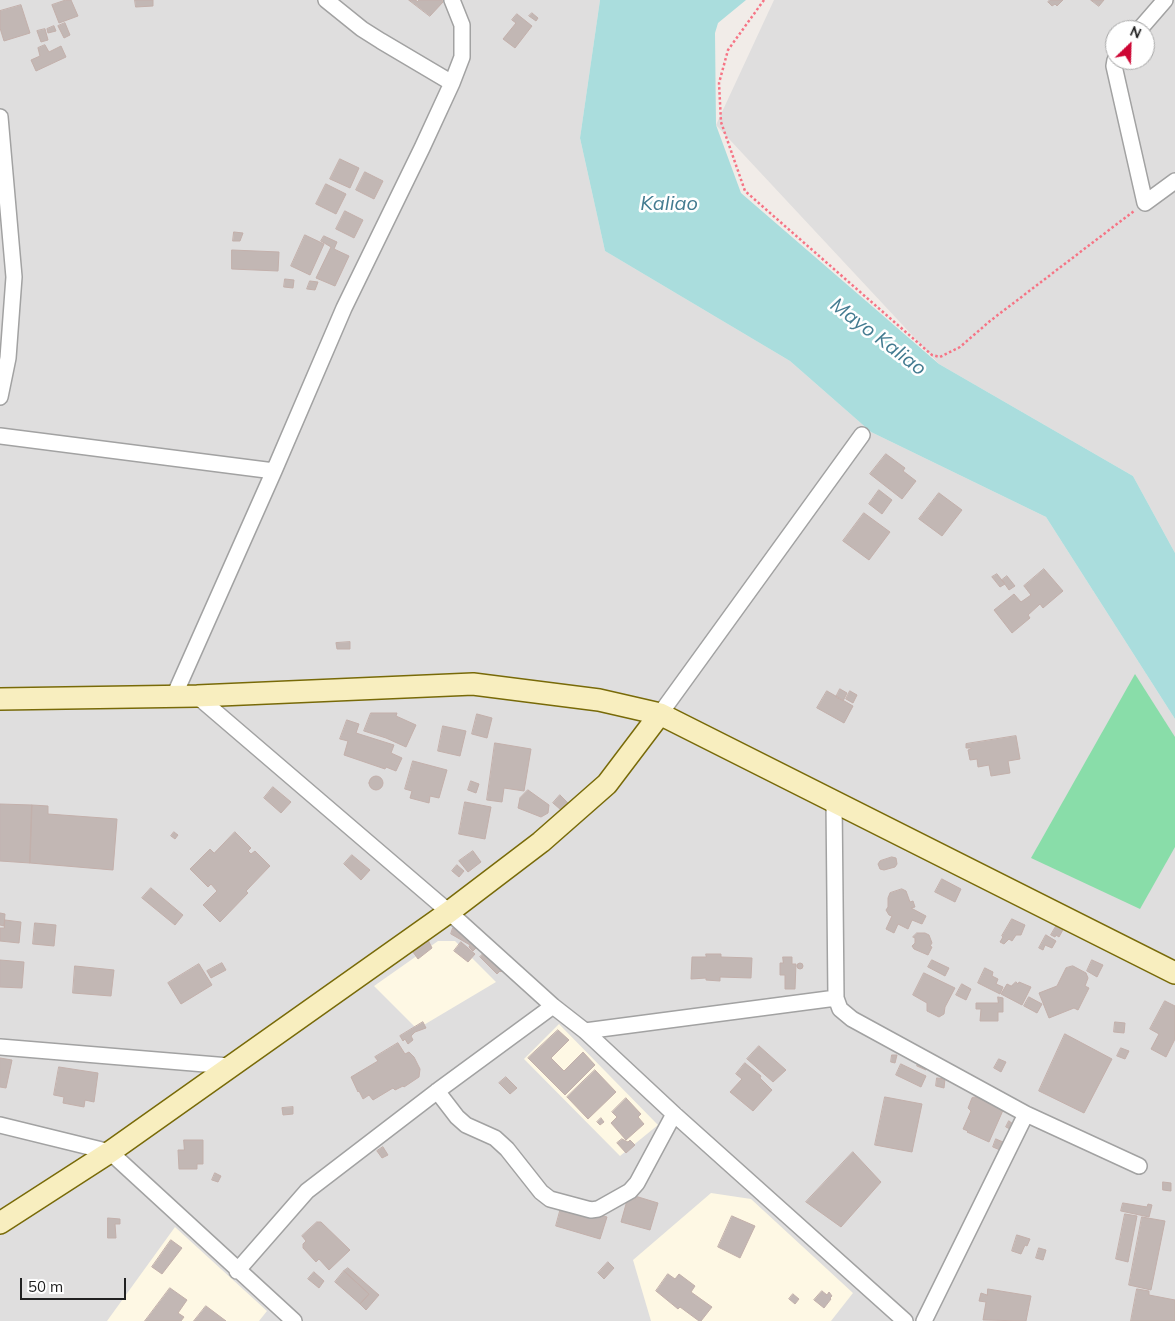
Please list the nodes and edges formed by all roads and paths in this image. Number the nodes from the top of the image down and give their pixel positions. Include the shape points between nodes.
1 (326, 0) edge
2 (452, 0) edge
3 (764, 0) edge
4 (1165, 0) edge
5 (1148, 20) edge
6 (1115, 70) edge
7 (452, 83) junction
8 (0, 117) edge
9 (1175, 181) edge
10 (1145, 203) junction
11 (0, 396) edge
12 (862, 435) dead end
13 (0, 436) edge
14 (274, 471) junction
15 (174, 696) junction
16 (196, 696) junction
17 (0, 699) edge
18 (660, 714) junction
19 (834, 801) junction
20 (449, 912) junction
21 (1175, 973) edge
22 (836, 998) junction
23 (553, 1006) junction
24 (585, 1031) junction
25 (0, 1048) edge
26 (229, 1066) junction
27 (437, 1091) junction
28 (674, 1114) junction
29 (1026, 1114) junction
30 (0, 1125) edge
31 (110, 1152) junction
32 (1139, 1166) dead end
33 (0, 1223) edge
34 (238, 1271) junction
35 (294, 1321) edge
36 (905, 1321) edge
37 (924, 1321) edge

1 - 7 street via 374,37
2 - 7 street via 462,25 462,57
3 - 10 path via 728,50 720,83 721,122 745,191 932,355 940,357 960,347
4 - 5 street
6 - 10 street
7 - 14 street via 344,308
8 - 11 street via 14,277 8,358
9 - 10 street
12 - 18 street
13 - 14 street
14 - 15 street
15 - 16 street
15 - 17 street
16 - 18 street via 473,684 599,700
16 - 20 street
18 - 19 street
18 - 20 street via 608,784 541,842
19 - 21 street
19 - 22 street
20 - 23 street
20 - 26 street
22 - 24 street
22 - 29 street via 840,1009 852,1019
23 - 24 street
23 - 27 street
24 - 28 street
25 - 26 street
26 - 31 street
27 - 28 street via 466,1125 495,1138 507,1149 541,1192 558,1202 591,1210 605,1206 637,1183
27 - 34 street via 306,1191
28 - 36 street
29 - 32 street
29 - 37 street
30 - 31 street
31 - 33 street
31 - 34 street
34 - 35 street

